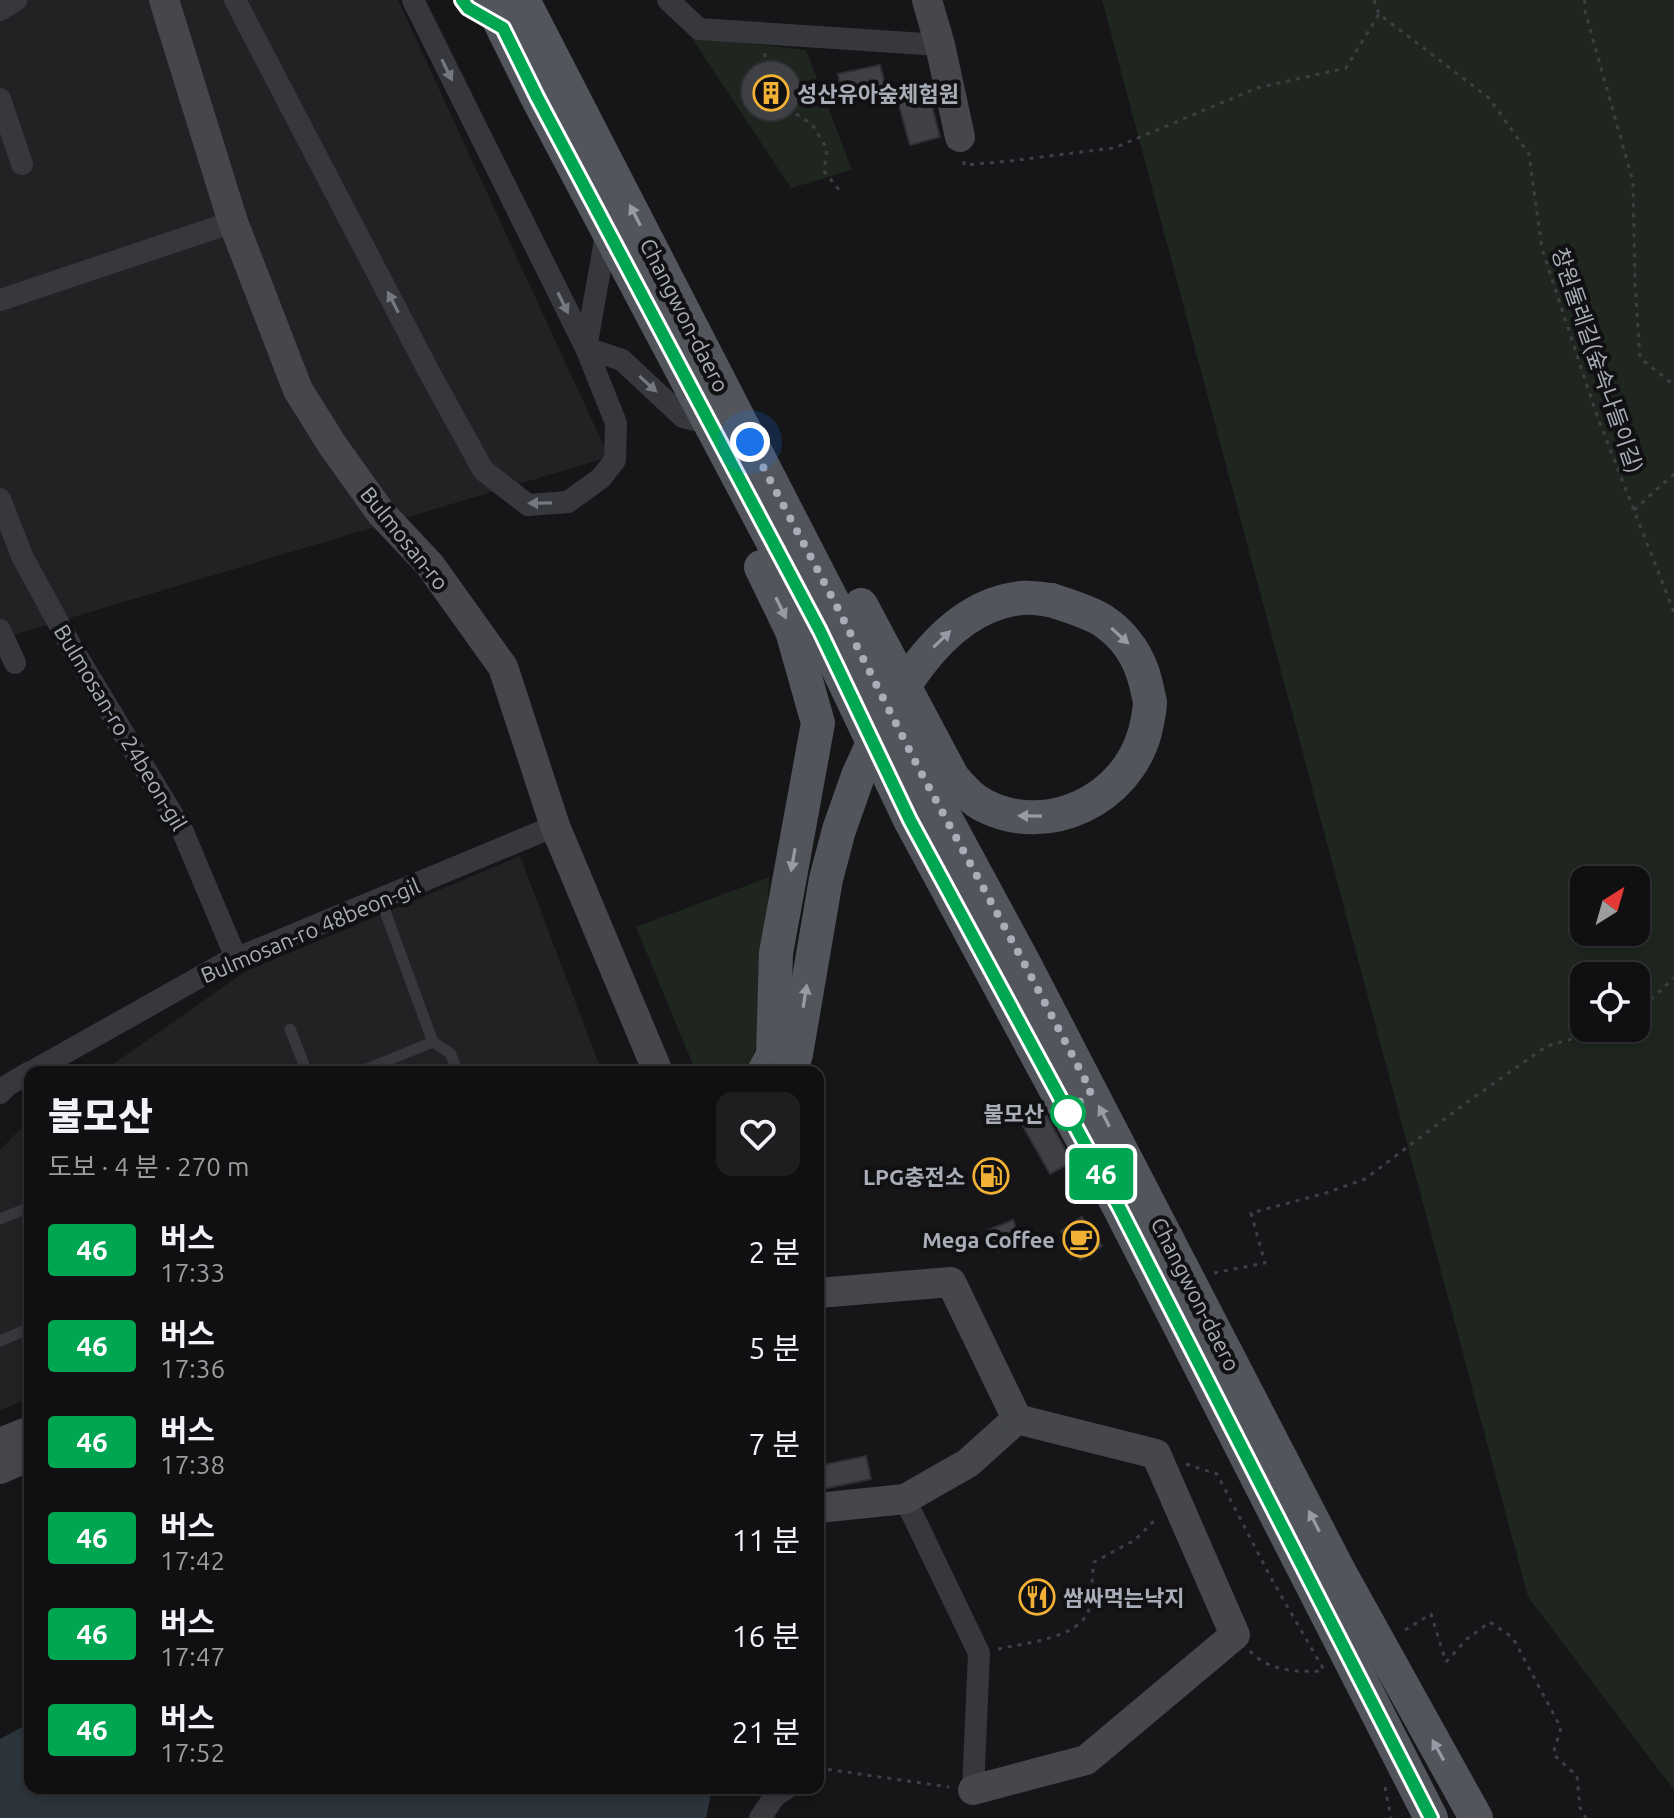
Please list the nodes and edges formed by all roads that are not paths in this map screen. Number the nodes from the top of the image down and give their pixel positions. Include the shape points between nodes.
1 (16, 0) edge
2 (164, 0) edge
3 (235, 0) edge
4 (413, 0) edge
5 (462, 0) edge
6 (523, 0) edge
7 (668, 0) edge
8 (927, 0) edge
9 (0, 10) edge
10 (496, 14) edge
11 (940, 45) junction
12 (0, 99) edge
13 (960, 137) road end
14 (22, 164) dead end
15 (233, 222) junction
16 (607, 229) junction
17 (0, 300) edge
18 (586, 348) junction
19 (712, 430) junction
20 (763, 466) junction
21 (0, 499) edge
22 (0, 630) edge
23 (15, 663) dead end
24 (905, 686) edge
25 (905, 686) edge
26 (905, 686) edge
27 (905, 686) edge
28 (555, 826) junction
29 (380, 898) junction
30 (236, 958) junction
31 (290, 1029) dead end
32 (433, 1042) junction
33 (41, 1066) edge
34 (305, 1066) edge
35 (374, 1066) edge
36 (455, 1066) edge
37 (655, 1066) edge
38 (767, 1066) edge
39 (792, 1066) edge
40 (24, 1076) edge
41 (0, 1093) edge
42 (24, 1209) edge
43 (0, 1219) edge
44 (824, 1293) edge
45 (24, 1331) edge
46 (0, 1341) edge
47 (24, 1416) edge
48 (1017, 1419) junction
49 (0, 1426) edge
50 (24, 1433) edge
51 (0, 1443) edge
52 (24, 1459) edge
53 (0, 1469) edge
54 (905, 1499) junction
55 (824, 1507) edge
56 (973, 1790) joint
57 (778, 1794) edge
58 (760, 1818) edge
59 (1431, 1818) edge
60 (1476, 1818) edge

1 - 9 street
2 - 15 street, Bulmosan-ro
18 -> 3 street via 616,423 615,460 601,478 568,502 528,505 483,470
4 -> 18 street
5 - 10 main road, Changwon-daero via 468,8
20 -> 6 main road, Changwon-daero
7 - 11 street via 699,29
8 - 11 street
10 - 16 main road, Changwon-daero
11 - 13 street
12 - 14 street
15 - 17 street
15 - 28 street, Bulmosan-ro via 298,390 381,513 430,565 503,667
16 - 18 street
16 - 19 main road, Changwon-daero
18 -> 19 street via 622,360 683,417
19 -> 38 main road via 707,460 792,631 818,723 776,953 773,1055
19 - 59 main road, Changwon-daero via 820,631 910,820 1119,1207
27 -> 20 main road, bridge via 799,492
60 -> 20 main road, Changwon-daero via 1340,1573
21 - 30 street, Bulmosan-ro 24beon-gil via 22,556 72,648 183,832
22 - 23 street
39 -> 24 main road, bridge via 839,830 875,737
25 -> 26 main road, bridge via 960,622 990,605 1022,597 1051,600 1103,621 1129,643 1143,670 1150,703 1141,745 1118,781 1074,811 1028,818 1007,815 968,795 953,778
28 - 29 street, Bulmosan-ro 48beon-gil
28 - 37 street, Bulmosan-ro
29 - 30 street, Bulmosan-ro 48beon-gil
29 - 32 lane
30 - 33 street, Bulmosan-ro 48beon-gil
31 - 34 lane
32 - 35 lane
32 - 36 lane via 450,1053
40 - 41 street, Bulmosan-ro 48beon-gil
42 - 43 lane
44 - 48 street via 951,1282
45 - 46 lane
47 - 49 street
48 - 54 street via 968,1463
48 - 56 street via 1156,1454 1235,1635 1086,1760
50 - 51 street
52 - 53 street
54 - 55 street
54 - 56 street via 979,1653
57 - 58 street

